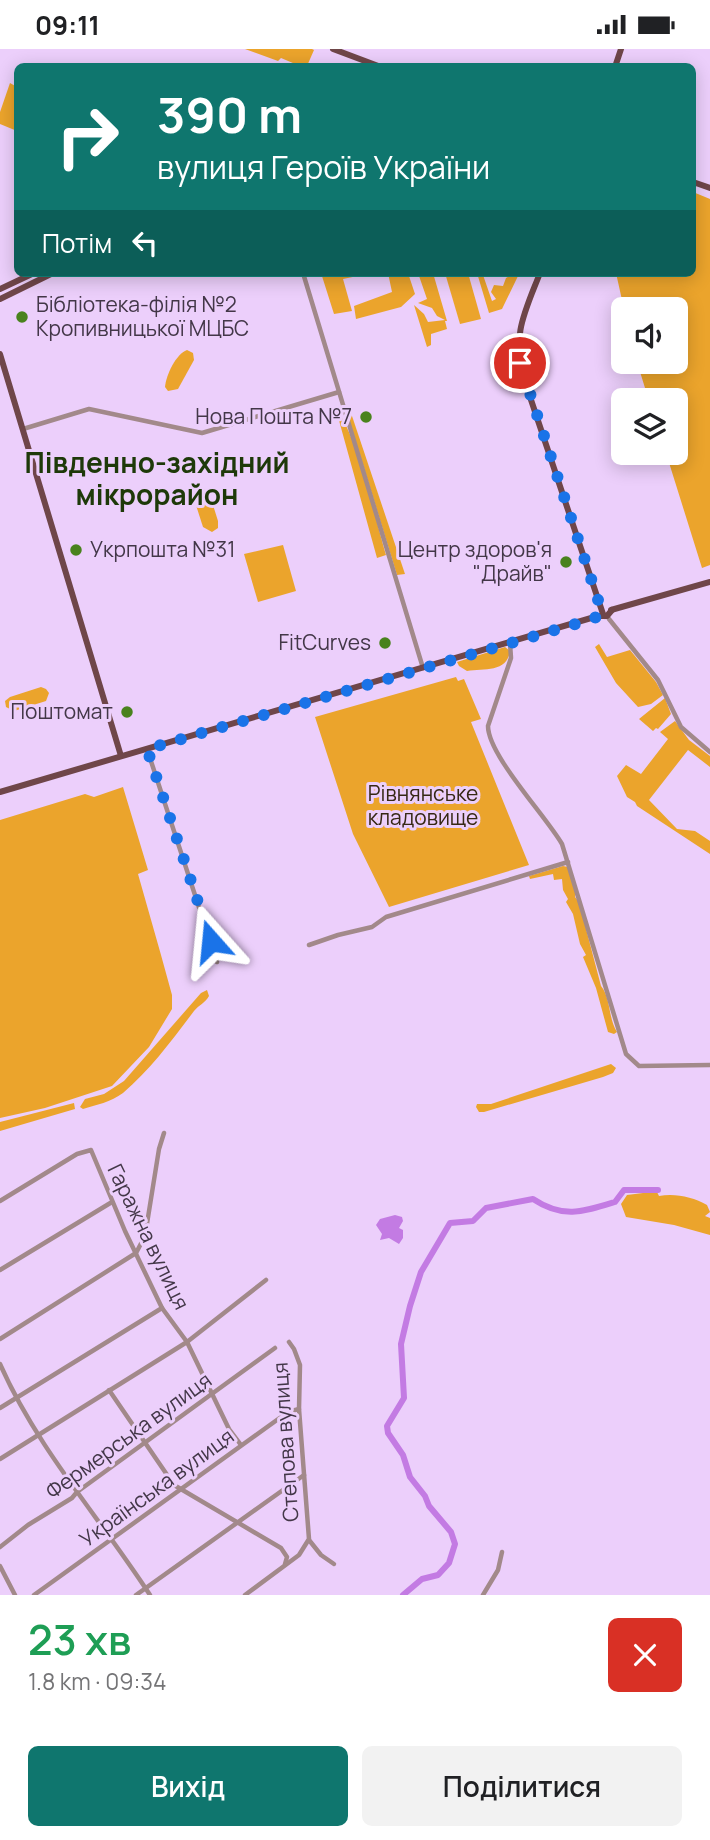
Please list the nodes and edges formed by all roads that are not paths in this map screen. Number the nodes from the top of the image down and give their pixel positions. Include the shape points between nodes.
1 (333, 49) edge
2 (370, 63) edge
3 (26, 277) edge
4 (45, 277) edge
5 (304, 277) edge
6 (538, 277) edge
7 (0, 289) edge
8 (0, 299) edge
9 (0, 354) edge
10 (339, 392) junction
11 (23, 429) junction
12 (710, 582) edge
13 (605, 613) junction
14 (510, 643) junction
15 (424, 669) junction
16 (147, 749) junction
17 (710, 753) edge
18 (121, 756) junction
19 (0, 792) edge
20 (568, 862) junction
21 (309, 945) dead end
22 (217, 962) dead end
23 (710, 1065) edge
24 (164, 1133) dead end
25 (0, 1201) edge
26 (112, 1202) junction
27 (136, 1253) junction
28 (0, 1271) edge
29 (266, 1280) dead end
30 (162, 1308) junction
31 (0, 1339) edge
32 (187, 1342) junction
33 (289, 1342) dead end
34 (275, 1348) dead end
35 (0, 1364) edge
36 (109, 1390) junction
37 (213, 1395) junction
38 (15, 1398) junction
39 (0, 1408) edge
40 (299, 1409) junction
41 (38, 1436) junction
42 (144, 1444) junction
43 (241, 1445) junction
44 (0, 1459) edge
45 (304, 1475) junction
46 (181, 1489) junction
47 (77, 1492) junction
48 (235, 1523) junction
49 (111, 1539) junction
50 (309, 1539) junction
51 (0, 1547) edge
52 (502, 1552) dead end
53 (334, 1565) dead end
54 (0, 1566) edge
55 (284, 1567) junction
56 (145, 1588) junction
57 (15, 1595) edge
58 (34, 1595) edge
59 (136, 1595) edge
60 (150, 1595) edge
61 (245, 1595) edge
62 (483, 1595) edge

1 - 2 main road
3 - 7 main road
4 - 8 main road
5 - 10 street
6 - 13 main road via 519,327 518,353
9 - 11 main road
10 - 11 street via 202,433 89,409
10 - 15 street
11 - 18 main road
12 - 13 main road
13 - 14 main road
13 - 17 street via 658,680 681,727
14 - 15 main road
14 - 20 street via 511,658 488,734 550,824
15 - 16 main road
16 - 18 main road
16 - 22 street
18 - 19 main road
20 - 21 street
20 - 23 street via 626,1054 639,1066
24 - 27 street via 145,1236
25 - 26 street, Гаражна вулиця via 91,1150
26 - 27 street, Гаражна вулиця
26 - 28 street
27 - 30 street, Гаражна вулиця
27 - 31 street
29 - 32 street
30 - 32 street, Гаражна вулиця
30 - 38 street
32 - 36 street
32 - 37 street, Гаражна вулиця
33 - 40 street, Степова вулиця via 300,1365
34 - 37 street, Фермерська вулиця
35 - 38 street
36 - 41 street
36 - 42 street
37 - 42 street, Фермерська вулиця
37 - 43 street, Гаражна вулиця
38 - 39 street
38 - 41 street
40 - 43 street, Українська вулиця
40 - 45 street, Степова вулиця
41 - 44 street
41 - 47 street
42 - 46 street
42 - 47 street, Фермерська вулиця
43 - 46 street, Українська вулиця
45 - 48 street
45 - 50 street, Степова вулиця
46 - 48 street
46 - 49 street, Українська вулиця
47 - 49 street
47 - 51 street, Фермерська вулиця
48 - 55 street via 281,1548 287,1557
48 - 56 street
49 - 56 street
49 - 58 street, Українська вулиця
50 - 53 street
50 - 55 street, Степова вулиця via 303,1552
52 - 62 street via 498,1570
54 - 57 street
55 - 61 street, Степова вулиця
56 - 59 street
56 - 60 street

